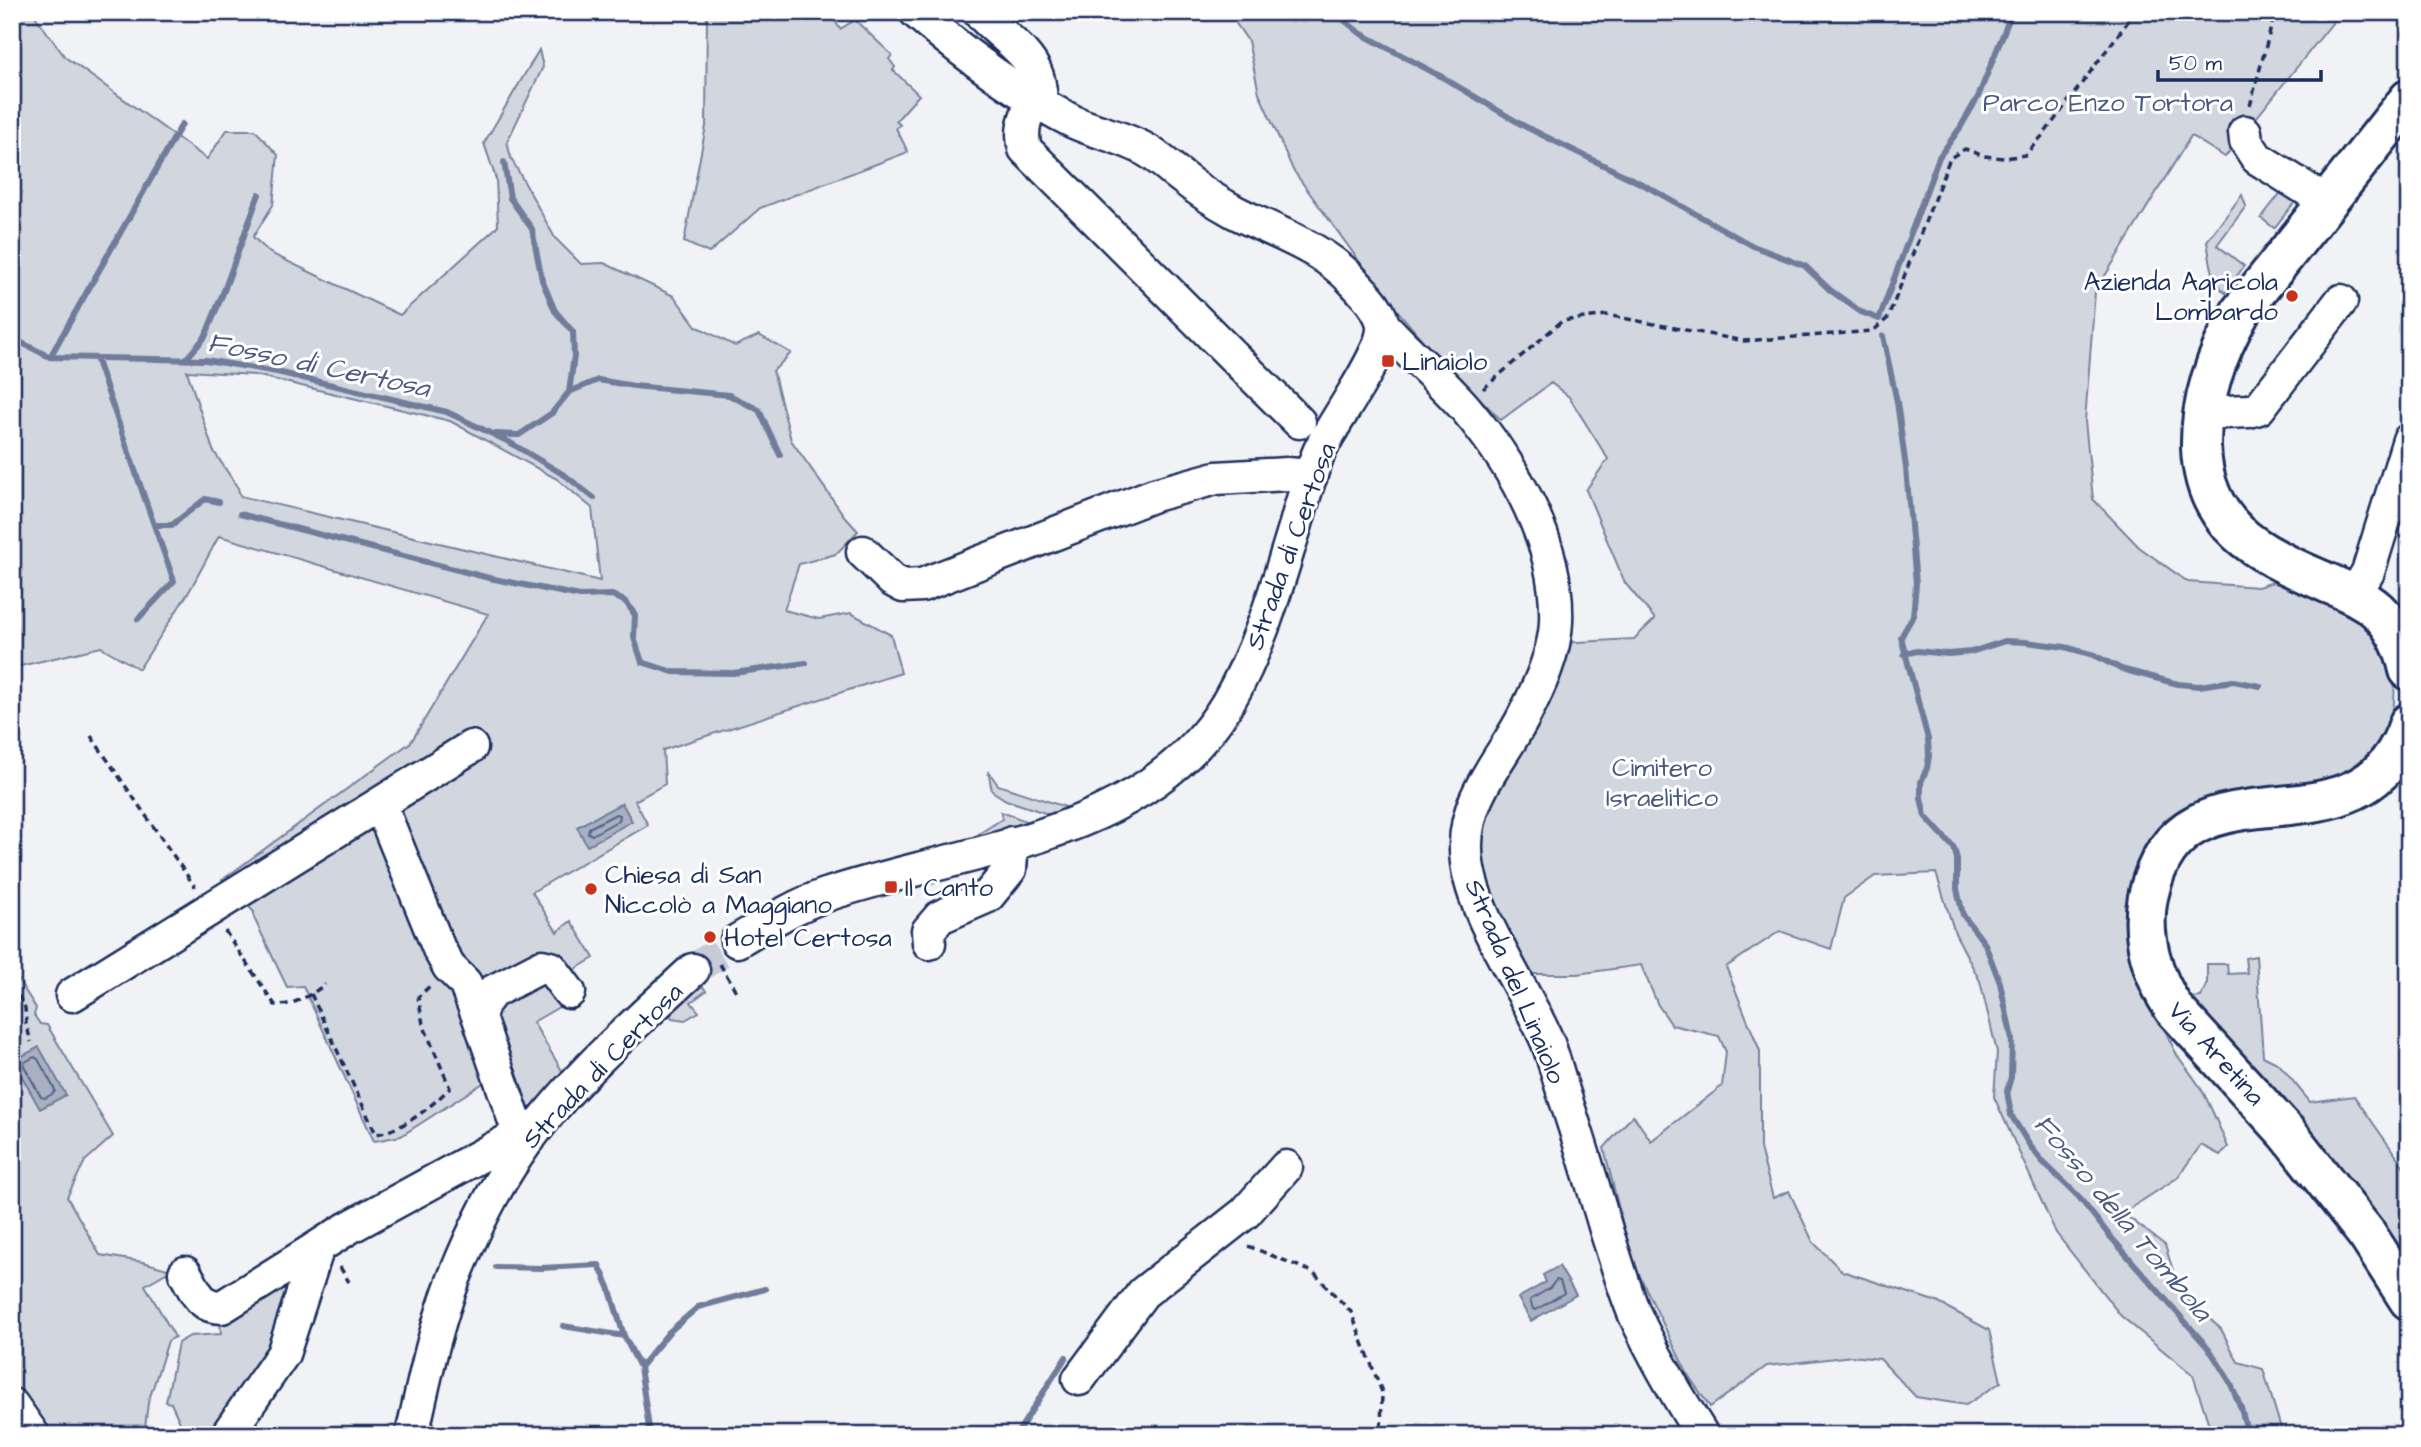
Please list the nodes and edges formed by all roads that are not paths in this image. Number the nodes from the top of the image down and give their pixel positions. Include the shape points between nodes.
1 (916, 12) edge
2 (979, 12) edge
3 (2409, 99) edge
4 (1038, 102) junction
5 (2245, 132) road end
6 (2327, 202) junction
7 (2341, 301) dead end
8 (1383, 325) junction
9 (2203, 413) junction
10 (1299, 422) dead end
11 (2409, 440) edge
12 (1311, 476) junction
13 (863, 552) dead end
14 (2354, 595) junction
15 (2409, 670) edge
16 (2409, 723) edge
17 (471, 747) dead end
18 (380, 804) junction
19 (1012, 843) junction
20 (929, 943) dead end
21 (569, 992) dead end
22 (72, 995) dead end
23 (479, 1018) junction
24 (529, 1139) junction
25 (1286, 1167) dead end
26 (318, 1247) junction
27 (185, 1273) dead end
28 (2409, 1300) edge
29 (1079, 1379) dead end
30 (12, 1405) edge
31 (33, 1435) edge
32 (227, 1435) edge
33 (412, 1435) edge
34 (1702, 1435) edge

1 - 4 street via 972,60
2 - 4 street via 1037,74
3 - 6 main road
4 - 8 street via 1087,128 1145,149 1221,204 1326,258 1369,299
4 - 10 street via 1028,110 1025,149
5 - 6 street via 2257,158
6 - 9 main road via 2241,312 2218,356
7 - 9 street via 2259,408
8 - 12 street, Strada di Certosa via 1376,353 1324,443
8 - 34 street, Strada del Linaiolo via 1496,446 1534,518 1550,566 1556,624 1549,655 1531,702 1473,802 1467,862 1477,898 1547,1043 1635,1315
9 - 14 main road via 2203,470 2213,500 2228,524 2266,555
11 - 14 street via 2368,572
12 - 13 street via 1216,478 1154,495 922,585 903,586 892,580
12 - 19 street, Strada di Certosa via 1250,659 1204,737 1171,770 1117,805
14 - 15 main road via 2375,608 2395,631
16 - 28 main road, Via Aretina via 2384,766 2349,792 2309,804 2220,814 2183,832 2167,848 2154,872 2146,921 2152,966 2174,1009 2295,1142
17 - 18 street
18 - 22 street
18 - 23 street via 439,949 465,983
19 - 20 street via 1010,869 988,896 940,917 929,931
19 - 24 street, Strada di Certosa via 829,894 785,912 716,958 602,1058
21 - 23 street via 551,968 542,966 492,992
23 - 24 street via 517,1127
24 - 26 street via 513,1138
24 - 33 street, Strada di Certosa via 479,1222 454,1278
25 - 29 street via 1245,1213 1143,1293
26 - 27 street via 222,1307 204,1303
26 - 32 street via 283,1354
30 - 31 street

